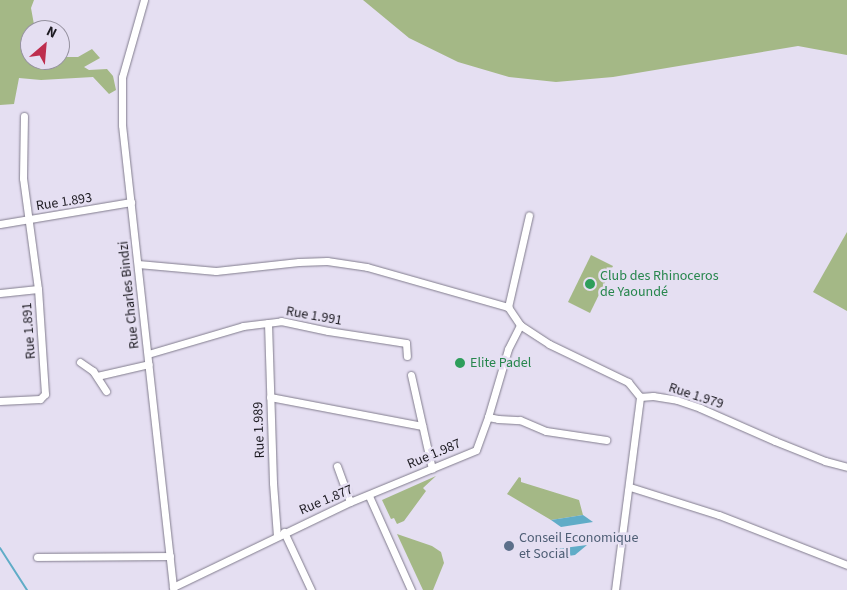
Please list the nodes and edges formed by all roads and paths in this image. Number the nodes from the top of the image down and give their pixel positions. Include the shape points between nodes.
1 (144, 0) edge
2 (24, 116) dead end
3 (131, 202) junction
4 (530, 215) dead end
5 (30, 220) junction
6 (0, 224) edge
7 (138, 264) junction
8 (38, 289) junction
9 (0, 293) edge
10 (508, 307) junction
11 (268, 323) junction
12 (520, 325) junction
13 (148, 354) junction
14 (407, 356) dead end
15 (80, 362) dead end
16 (149, 364) junction
17 (410, 375) dead end
18 (97, 376) junction
19 (106, 391) dead end
20 (270, 397) junction
21 (640, 397) junction
22 (0, 401) edge
23 (488, 417) junction
24 (422, 426) junction
25 (606, 440) dead end
26 (338, 466) dead end
27 (847, 467) edge
28 (432, 469) junction
29 (630, 487) junction
30 (369, 496) junction
31 (350, 502) junction
32 (281, 534) junction
33 (170, 556) junction
34 (36, 557) dead end
35 (847, 565) edge
36 (173, 589) edge
37 (311, 590) edge
38 (411, 590) edge
39 (615, 590) edge

1 - 3 street, Rue Charles Bindzi via 122,77 123,140
2 - 5 street, Rue 1.891 via 23,178
3 - 5 street, Rue 1.893
3 - 7 street, Rue Charles Bindzi
4 - 10 street
5 - 6 street, Rue 1.893
5 - 8 street, Rue 1.891
7 - 10 street via 216,271 299,262 346,263
7 - 13 street, Rue Charles Bindzi
8 - 9 street
8 - 22 street, Rue 1.891 via 45,394 40,399
10 - 12 street
11 - 13 street, Rue 1.991 via 243,326
11 - 14 street, Rue 1.991 via 281,321 406,344
11 - 20 street, Rue 1.989
12 - 21 street via 549,344 628,382
12 - 23 street, Rue 1.987 via 508,349
13 - 16 street, Rue Charles Bindzi
15 - 18 street
16 - 18 street
16 - 33 street, Rue Charles Bindzi
17 - 24 street
18 - 19 street
20 - 24 street
20 - 32 street, Rue 1.989
21 - 27 street, Rue 1.979 via 677,400
21 - 29 street
23 - 25 street via 520,420 546,432
23 - 28 street, Rue 1.987 via 476,450
24 - 28 street
26 - 31 street
28 - 30 street, Rue 1.987
29 - 35 street via 719,515
29 - 39 street
30 - 31 street, Rue 1.877
30 - 38 street, Rue 1.877
31 - 32 street, Rue 1.877
32 - 36 street
32 - 37 street
33 - 34 street
33 - 36 street, Rue Charles Bindzi

